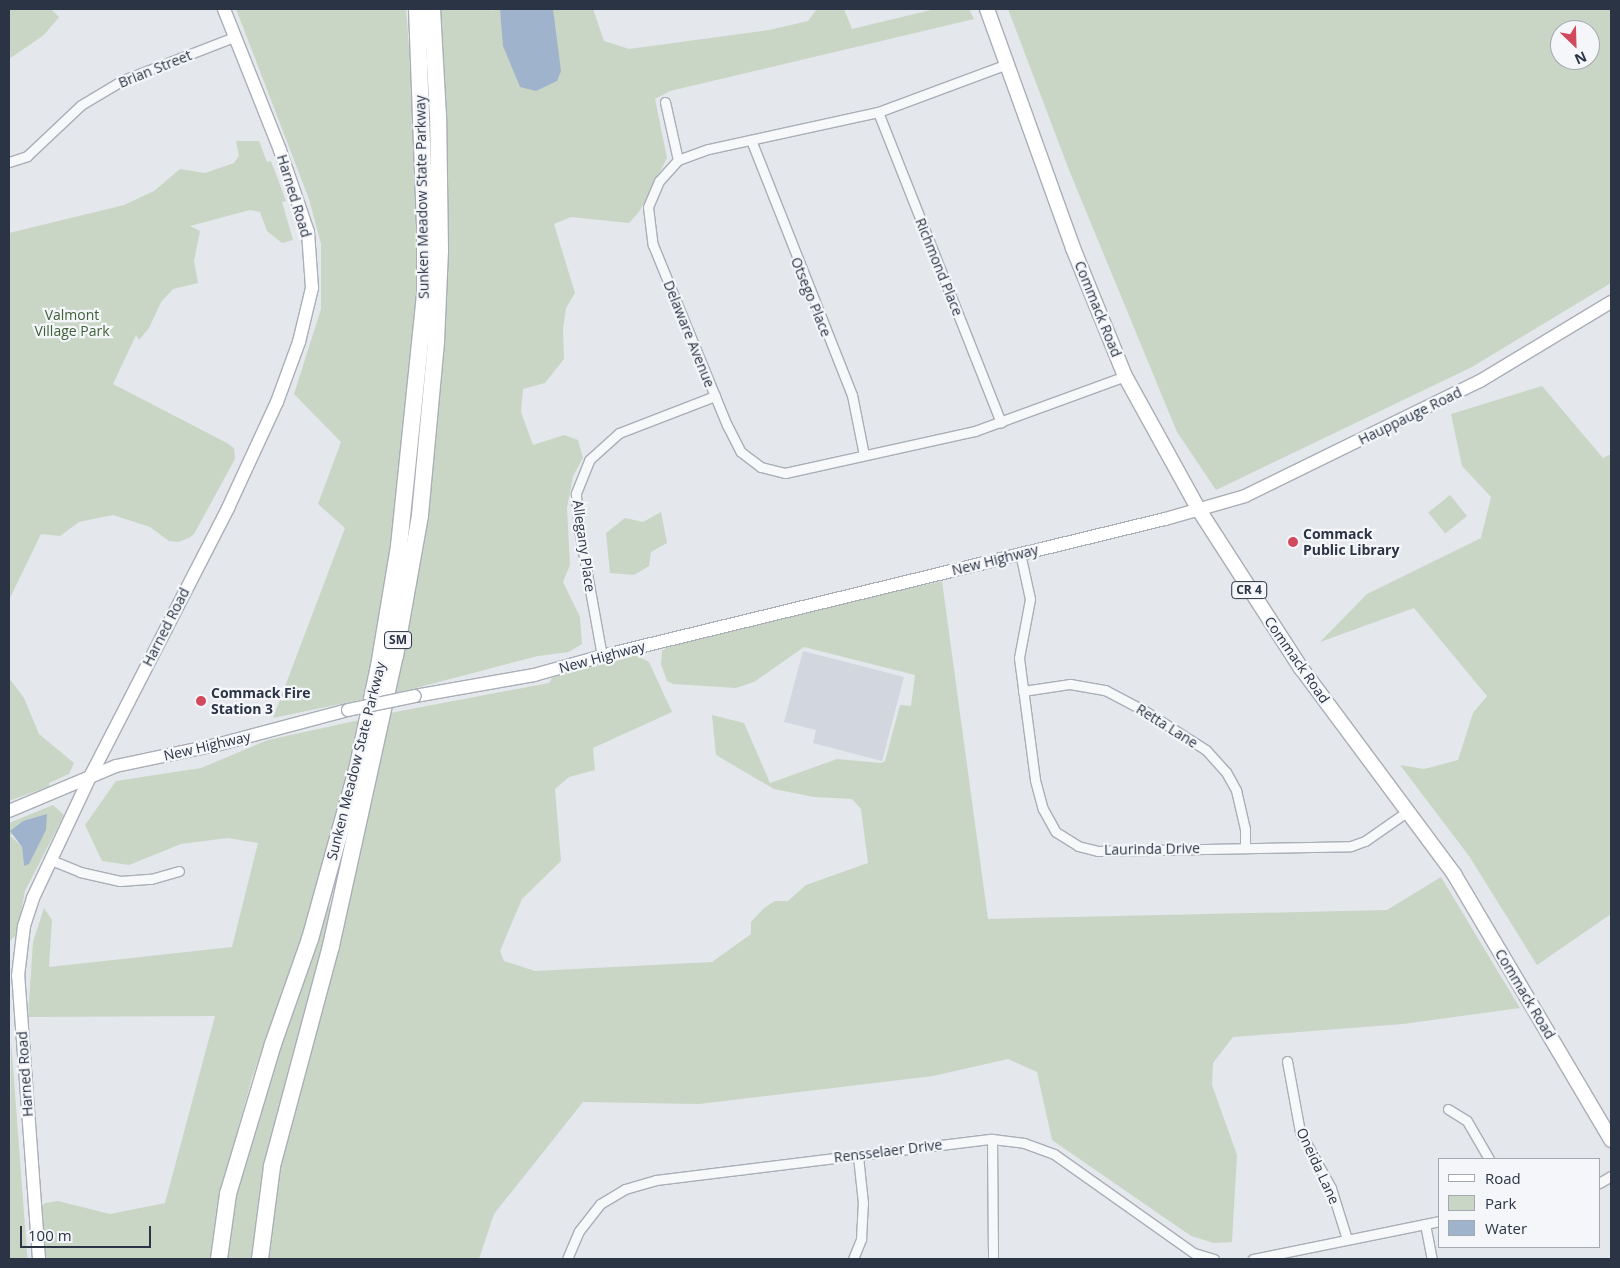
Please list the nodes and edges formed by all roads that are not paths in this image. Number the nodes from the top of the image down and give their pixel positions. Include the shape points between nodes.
1 (224, 9) edge
2 (417, 9) edge
3 (432, 9) edge
4 (987, 9) edge
5 (234, 37) junction
6 (1007, 64) junction
7 (665, 102) dead end
8 (878, 112) junction
9 (750, 140) junction
10 (678, 160) junction
11 (9, 162) edge
12 (1611, 302) edge
13 (1125, 376) junction
14 (715, 396) junction
15 (1000, 423) junction
16 (864, 455) junction
17 (1199, 510) junction
18 (1020, 554) junction
19 (602, 656) junction
20 (1024, 691) junction
21 (91, 775) junction
22 (9, 811) edge
23 (1408, 811) junction
24 (1245, 846) junction
25 (51, 860) junction
26 (179, 871) dead end
27 (1287, 1062) dead end
28 (1448, 1109) dead end
29 (992, 1139) junction
30 (1611, 1140) edge
31 (858, 1156) junction
32 (1488, 1158) edge
33 (1611, 1176) edge
34 (1600, 1182) edge
35 (1438, 1221) edge
36 (1425, 1224) junction
37 (1347, 1239) junction
38 (1297, 1255) edge
39 (39, 1259) edge
40 (219, 1259) edge
41 (260, 1259) edge
42 (567, 1259) edge
43 (853, 1259) edge
44 (993, 1259) edge
45 (1214, 1259) edge
46 (1253, 1259) edge
47 (1432, 1259) edge

1 - 5 street, Harned Road
2 - 40 highway, Sunken Meadow State Parkway / SM via 425,295 399,546 357,770 310,939 273,1044 230,1185
3 - 41 highway, Sunken Meadow State Parkway / SM via 440,250 436,342 420,515 395,656 331,946 272,1166
4 - 6 main road, Commack Road / CR 4
5 - 11 street, Brian Street via 124,80 81,105 28,156
5 - 21 street, Harned Road via 280,150 308,232 312,288 299,342 277,402 228,508
6 - 8 street, Delaware Avenue
6 - 13 main road, Commack Road / CR 4 via 1073,248
7 - 10 street
8 - 9 street, Delaware Avenue
8 - 15 street, Richmond Place
9 - 10 street, Delaware Avenue via 708,149
9 - 16 street, Otsego Place via 852,395
10 - 14 street, Delaware Avenue via 659,181 648,207 653,245
12 - 17 street, Hauppauge Road via 1480,382 1246,496
13 - 15 street, Delaware Avenue
13 - 17 main road, Commack Road / CR 4
14 - 16 street, Delaware Avenue via 741,452 761,467 786,473
14 - 19 street, Allegany Place via 619,433 589,460 576,493 579,530
15 - 16 street, Delaware Avenue
17 - 18 street, New Highway
17 - 23 main road, Commack Road / CR 4 via 1302,668
18 - 19 street, New Highway
18 - 20 street, Laurinda Drive via 1030,600 1019,658
19 - 21 street, New Highway, bridge via 534,675 348,710
20 - 24 street, Retta Lane via 1070,684 1105,690 1206,750 1226,772 1236,790 1245,828
20 - 24 street, Laurinda Drive via 1035,780 1042,809 1056,832 1078,846 1098,851
21 - 22 street, New Highway
21 - 25 street, Harned Road
23 - 24 street, Laurinda Drive via 1365,841 1350,846
23 - 30 main road, Commack Road / CR 4 via 1454,874
25 - 26 street via 80,872 120,881 151,879
25 - 39 street, Harned Road via 32,898 24,926 18,976
27 - 37 street, Oneida Lane via 1300,1132 1331,1188
28 - 32 street via 1467,1121
29 - 31 street, Rensselaer Drive
29 - 44 street
29 - 45 street, Rensselaer Drive via 1024,1143 1054,1154 1194,1253
31 - 42 street, Rensselaer Drive via 656,1180 625,1189 600,1204 578,1231
31 - 43 street via 863,1203 861,1239
33 - 34 street
35 - 36 street
36 - 37 street
36 - 47 street
37 - 38 street
38 - 46 street

